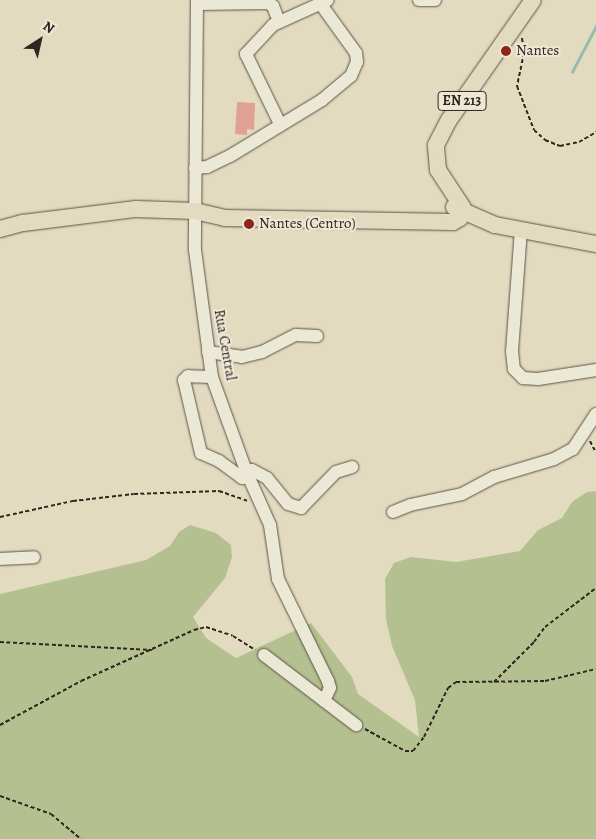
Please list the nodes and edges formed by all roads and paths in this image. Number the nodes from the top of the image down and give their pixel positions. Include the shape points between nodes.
1 (419, 0) edge
2 (435, 0) edge
3 (532, 0) edge
4 (197, 2) edge
5 (324, 2) edge
6 (520, 18) junction
7 (279, 22) junction
8 (280, 124) junction
9 (596, 132) edge
10 (195, 168) junction
11 (454, 210) junction
12 (195, 211) junction
13 (0, 229) edge
14 (521, 229) junction
15 (596, 244) edge
16 (317, 336) dead end
17 (208, 352) junction
18 (596, 370) edge
19 (212, 377) junction
20 (596, 414) edge
21 (352, 467) dead end
22 (247, 474) junction
23 (258, 498) junction
24 (393, 512) dead end
25 (0, 517) edge
26 (34, 557) dead end
27 (0, 558) edge
28 (596, 588) edge
29 (0, 642) edge
30 (152, 650) junction
31 (264, 655) joint
32 (596, 669) edge
33 (494, 682) junction
34 (324, 701) junction
35 (0, 725) edge
36 (356, 725) joint
37 (0, 796) edge
38 (82, 839) edge

1 - 2 street
3 - 6 main road, EN 213
4 - 7 street via 268,3
4 - 10 street, Rua Central
5 - 7 street
5 - 8 street via 356,53 356,68 340,87
6 - 9 path via 524,53 517,86 534,130 545,140 560,146 579,142
6 - 11 main road, EN 213 via 449,120 436,145 438,170
7 - 8 street via 246,54
8 - 10 street via 230,156 207,167
10 - 12 street, Rua Central
11 - 12 main road via 430,219 225,218
11 - 14 main road, EN 213 via 484,222
12 - 13 main road via 108,211
12 - 17 street, Rua Central via 195,250
14 - 15 main road, EN 213
14 - 18 street via 512,351 514,369 523,378 538,379
16 - 17 street via 296,334 262,352 242,357
17 - 19 street, Rua Central
19 - 22 street, Rua Central
19 - 22 street via 188,376 184,380 200,453 219,461 242,478
20 - 24 street via 573,449 554,459 494,477 462,494
21 - 22 street via 336,472 301,508 288,504 267,478 252,470
22 - 23 street, Rua Central
23 - 25 path via 242,501 219,491 134,494 73,501
23 - 34 street, Rua Central via 274,538 278,579 328,680 330,688
26 - 27 street
28 - 33 path via 545,626 534,642
29 - 30 path
30 - 31 path via 206,627 233,636
30 - 35 path via 81,681
31 - 34 street
32 - 33 path via 545,682
33 - 36 path via 456,682 448,688 424,737 413,751 405,751
34 - 36 street
37 - 38 path via 51,814

